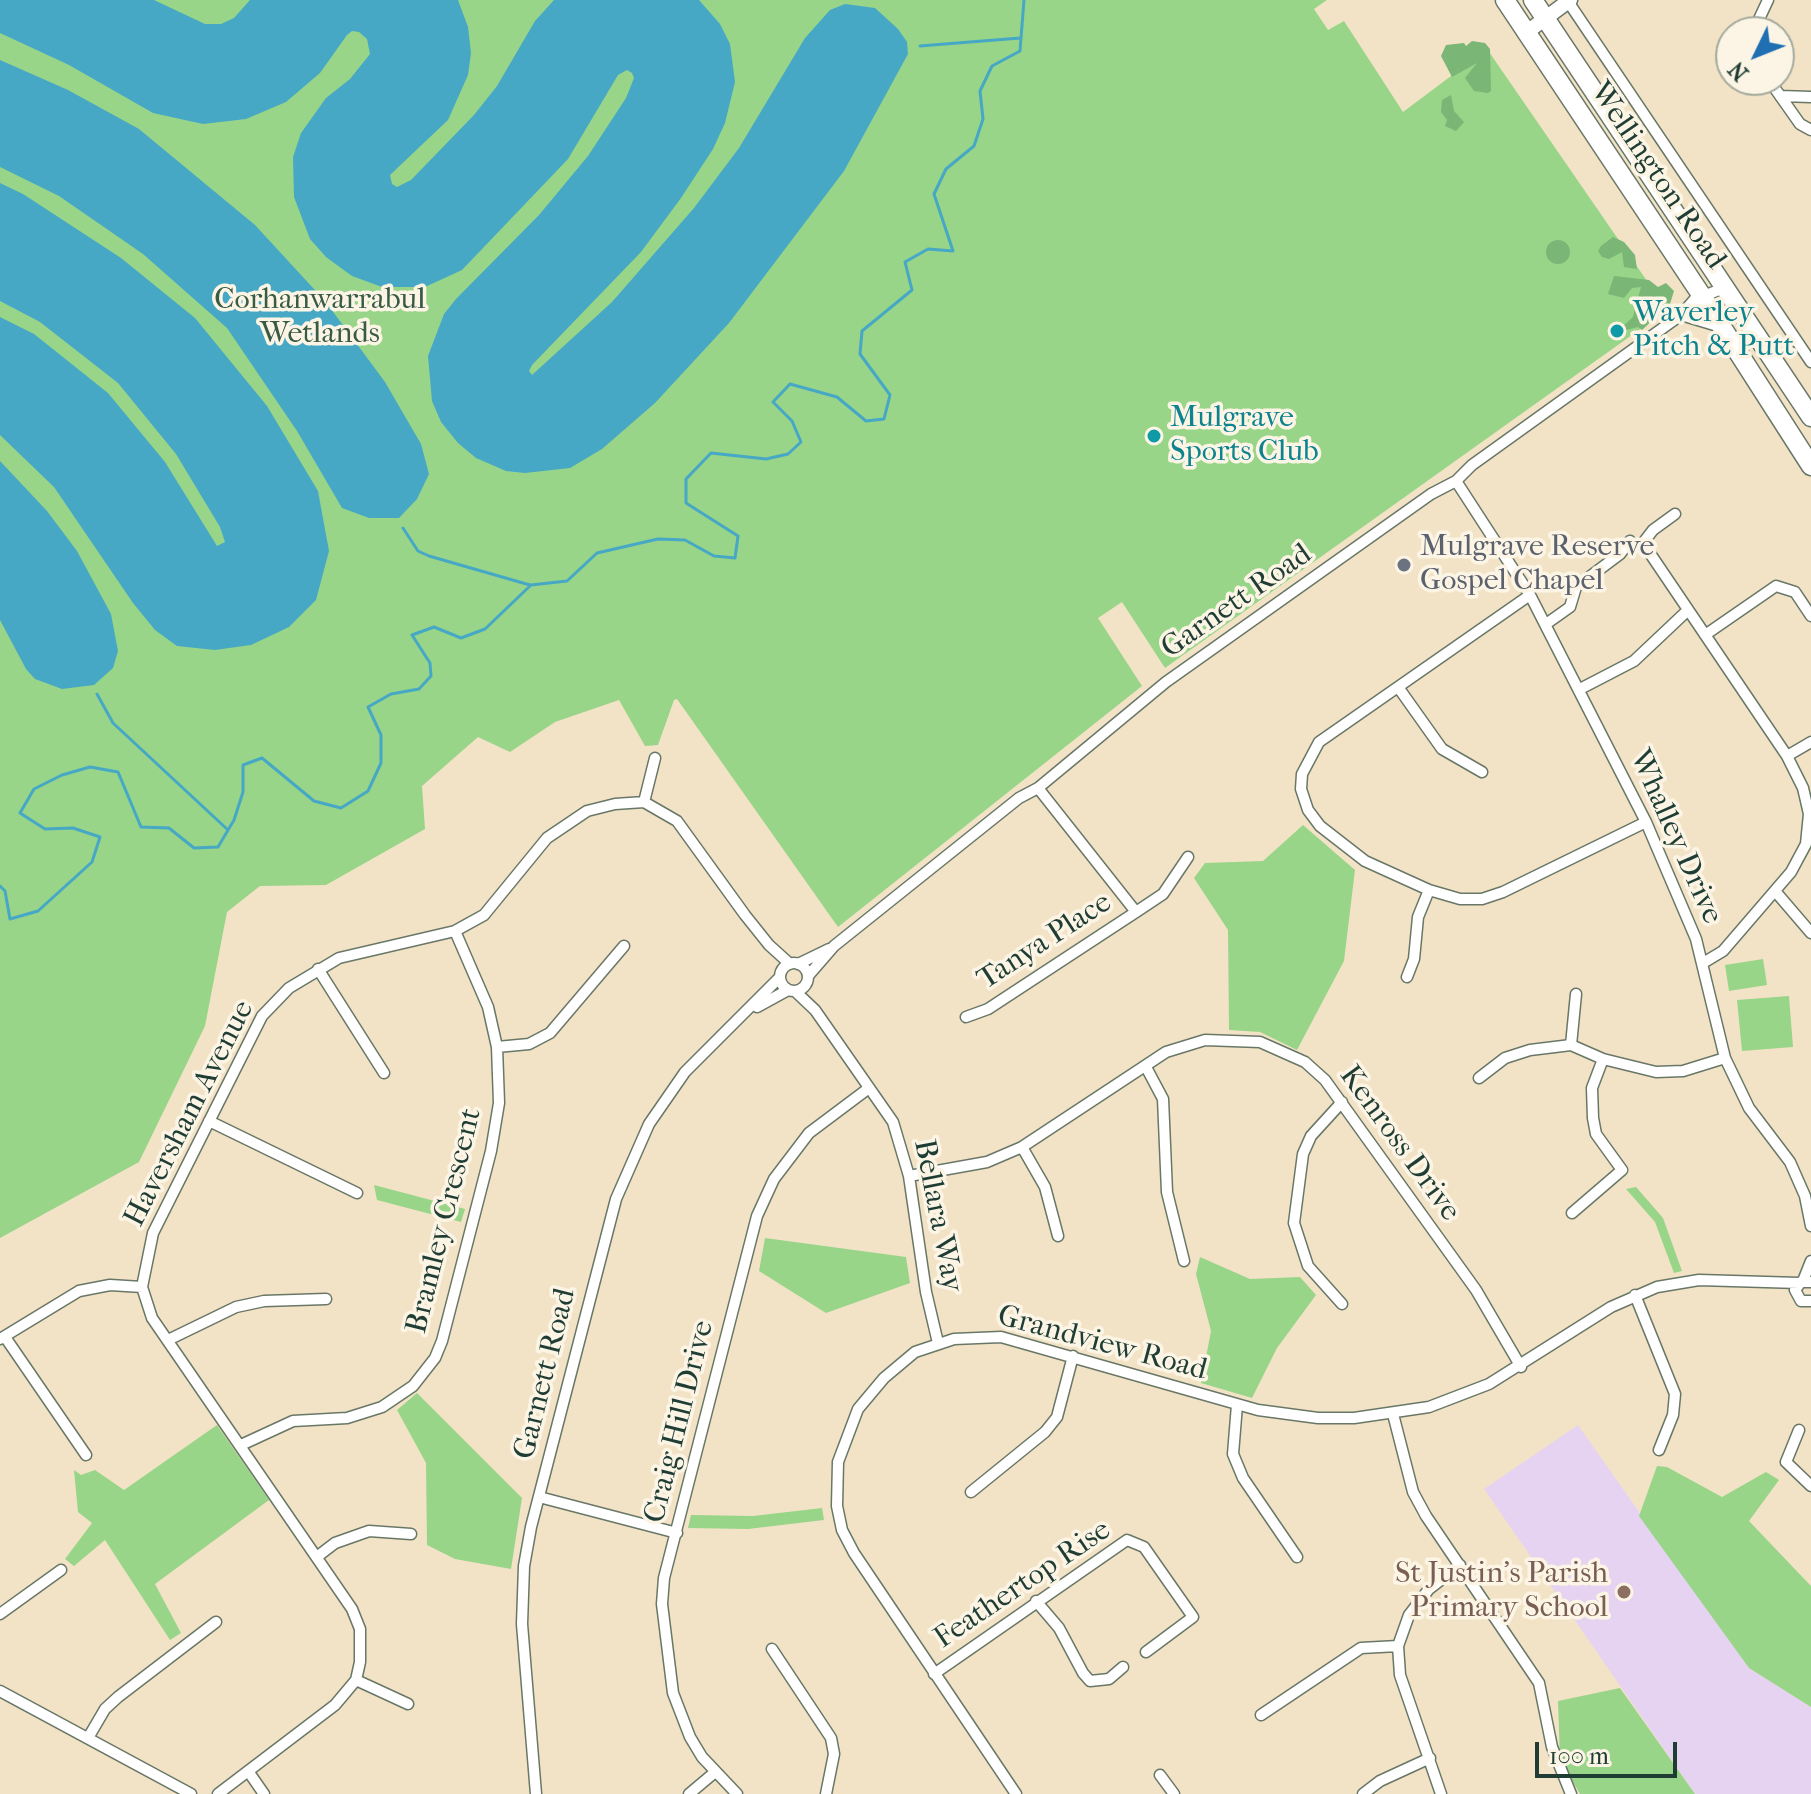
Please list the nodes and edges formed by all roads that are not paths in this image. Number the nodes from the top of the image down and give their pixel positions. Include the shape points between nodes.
1 (1505, 0) edge
2 (1533, 0) edge
3 (1568, 1) edge
4 (1545, 18) junction
5 (1527, 32) junction
6 (1780, 96) joint
7 (1811, 97) edge
8 (1811, 130) edge
9 (1726, 287) junction
10 (1702, 296) junction
11 (1681, 315) junction
12 (1722, 327) junction
13 (1811, 362) edge
14 (1783, 373) junction
15 (1760, 388) junction
16 (1811, 417) edge
17 (1808, 459) edge
18 (1456, 481) junction
19 (1675, 514) dead end
20 (1630, 541) dead end
21 (1530, 595) junction
22 (1687, 611) junction
23 (1811, 616) edge
24 (1546, 624) junction
25 (1705, 635) junction
26 (1398, 687) junction
27 (1580, 689) junction
28 (1811, 742) edge
29 (1787, 756) junction
30 (655, 758) dead end
31 (1482, 772) dead end
32 (1038, 788) junction
33 (1809, 801) edge
34 (644, 802) junction
35 (1646, 822) junction
36 (1188, 857) dead end
37 (1429, 890) junction
38 (1773, 894) junction
39 (1136, 912) junction
40 (455, 931) junction
41 (1811, 933) edge
42 (769, 945) junction
43 (624, 946) dead end
44 (834, 946) junction
45 (1701, 958) junction
46 (794, 964) junction
47 (318, 969) junction
48 (780, 974) junction
49 (1407, 977) dead end
50 (807, 980) junction
51 (792, 991) junction
52 (1576, 994) dead end
53 (815, 1010) junction
54 (748, 1011) junction
55 (966, 1017) dead end
56 (1571, 1045) junction
57 (497, 1047) junction
58 (1725, 1058) junction
59 (1603, 1059) junction
60 (1146, 1067) junction
61 (384, 1073) dead end
62 (1479, 1078) dead end
63 (869, 1088) junction
64 (1342, 1102) junction
65 (209, 1121) junction
66 (1022, 1147) junction
67 (909, 1176) junction
68 (357, 1193) dead end
69 (1572, 1213) dead end
70 (1811, 1226) edge
71 (1058, 1236) dead end
72 (1184, 1261) dead end
73 (1811, 1261) edge
74 (1804, 1282) edge
75 (1768, 1284) junction
76 (142, 1287) junction
77 (1635, 1295) junction
78 (1796, 1296) junction
79 (326, 1299) dead end
80 (1811, 1301) edge
81 (1342, 1304) dead end
82 (3, 1338) edge
83 (168, 1340) junction
84 (942, 1342) junction
85 (1073, 1356) junction
86 (1517, 1369) junction
87 (1237, 1405) junction
88 (1393, 1414) junction
89 (1799, 1430) dead end
90 (241, 1445) junction
91 (1659, 1450) dead end
92 (86, 1455) dead end
93 (1811, 1486) edge
94 (971, 1492) dead end
95 (539, 1497) junction
96 (677, 1533) junction
97 (411, 1534) dead end
98 (318, 1556) junction
99 (1297, 1557) dead end
100 (1460, 1565) junction
101 (61, 1570) dead end
102 (1036, 1601) junction
103 (0, 1614) edge
104 (216, 1622) dead end
105 (1398, 1646) junction
106 (772, 1649) dead end
107 (1146, 1652) dead end
108 (1123, 1667) dead end
109 (934, 1674) junction
110 (356, 1680) junction
111 (0, 1691) edge
112 (408, 1704) dead end
113 (1261, 1715) dead end
114 (88, 1738) junction
115 (1430, 1758) junction
116 (248, 1771) junction
117 (714, 1773) junction
118 (1160, 1775) dead end
119 (191, 1794) edge
120 (218, 1794) edge
121 (264, 1794) edge
122 (536, 1794) edge
123 (689, 1794) edge
124 (737, 1794) edge
125 (826, 1794) edge
126 (1016, 1794) edge
127 (1174, 1794) edge
128 (1363, 1794) edge
129 (1441, 1794) edge
130 (1571, 1794) edge

1 - 5 highway, Wellington Road
2 - 4 highway, Wellington Road
3 - 4 street
3 - 13 street, Wellington Road
4 - 5 street
4 - 9 highway, Wellington Road
5 - 10 highway, Wellington Road
6 - 7 street
6 - 8 street via 1802,127
9 - 10 street, Garnett Road
9 - 14 highway, Wellington Road
10 - 11 street, Garnett Road
10 - 12 highway, Wellington Road
11 - 12 street
11 - 18 street, Garnett Road
12 - 15 highway, Wellington Road
14 - 15 highway
14 - 16 highway, Wellington Road
15 - 17 highway, Wellington Road
18 - 21 street, Whalley Drive
18 - 32 street, Garnett Road via 1166,682
19 - 22 street via 1643,543
20 - 24 street via 1576,587 1570,607
21 - 24 street, Whalley Drive
21 - 26 street
22 - 25 street
22 - 27 street via 1634,661
23 - 25 street via 1795,592 1776,586
24 - 27 street, Whalley Drive
25 - 29 street
26 - 31 street via 1442,749
26 - 37 street via 1319,742 1307,758 1301,789 1320,826 1365,861
27 - 35 street, Whalley Drive
28 - 29 street
29 - 33 street
30 - 34 street
32 - 39 street, Tanya Place
32 - 44 street, Garnett Road
33 - 38 street via 1806,844
34 - 40 street, Haversham Avenue via 615,804 577,817 537,848 484,915
34 - 42 street via 688,832
35 - 37 street via 1482,899
35 - 45 street, Whalley Drive
36 - 39 street via 1163,894
37 - 49 street via 1418,917
38 - 41 street
38 - 45 street via 1728,944
39 - 55 street, Tanya Place via 988,1009
40 - 47 street, Haversham Avenue via 381,945
40 - 57 street, Bramley Crescent via 488,1007
42 - 46 street
42 - 48 street
43 - 57 street via 550,1033 529,1044
44 - 46 street, Garnett Road
44 - 50 street, Garnett Road
45 - 58 street, Whalley Drive
46 - 48 street, Garnett Road
46 - 50 street
47 - 61 street
47 - 65 street, Haversham Avenue via 289,988 262,1016
48 - 51 street, Bellara Way
48 - 54 street, Garnett Road
50 - 51 street, Garnett Road
50 - 53 street, Bellara Way
51 - 53 street, Bellara Way
51 - 54 street, Garnett Road
52 - 56 street
53 - 63 street, Bellara Way
54 - 95 street, Garnett Road via 685,1072 649,1124 626,1171
56 - 59 street
56 - 62 street via 1505,1058
57 - 90 street, Bramley Crescent via 496,1127 435,1358 413,1386 382,1407 347,1418 293,1421
58 - 59 street via 1683,1071 1656,1072
58 - 70 street, Whalley Drive via 1749,1108 1790,1162
59 - 69 street via 1592,1088 1593,1118 1596,1134 1622,1170
60 - 64 street, Kenross Drive via 1166,1052 1205,1040 1260,1042 1305,1062
60 - 66 street, Kenross Drive
60 - 72 street via 1163,1099 1167,1192
63 - 67 street, Bellara Way via 893,1122
63 - 96 street, Craig Hill Drive via 809,1133 774,1179 757,1216
64 - 81 street via 1311,1136 1303,1154 1294,1223 1308,1266
64 - 86 street, Kenross Drive via 1476,1290
65 - 68 street
65 - 76 street, Haversham Avenue via 153,1233
66 - 67 street, Kenross Drive via 987,1162
66 - 71 street via 1045,1187
67 - 84 street, Bellara Way via 931,1312
73 - 74 street
74 - 75 street, Grandview Road
74 - 78 street
75 - 77 street, Grandview Road via 1699,1280
75 - 78 street, Grandview Road
76 - 82 street via 110,1285 79,1291
76 - 83 street via 152,1318
77 - 86 street, Grandview Road
77 - 91 street via 1675,1394
78 - 80 street, Grandview Road
79 - 83 street via 236,1307
82 - 92 street
83 - 90 street
84 - 85 street, Grandview Road via 1001,1337
84 - 109 street, Grandview Road via 899,1364 858,1409 842,1445 836,1483 842,1530
85 - 87 street, Grandview Road
85 - 94 street via 1057,1417
86 - 88 street, Grandview Road via 1457,1398
87 - 88 street, Grandview Road via 1318,1418
87 - 99 street via 1233,1454 1243,1478
88 - 100 street via 1413,1492
89 - 93 street via 1786,1462
90 - 98 street
95 - 96 street
95 - 122 street, Garnett Road via 524,1566 522,1624
96 - 117 street, Craig Hill Drive via 662,1604 673,1693 690,1737
97 - 98 street via 369,1531 335,1543
98 - 110 street via 360,1629
100 - 105 street via 1429,1589 1409,1615
100 - 130 street via 1539,1683 1552,1747
101 - 103 street
102 - 107 street, Feathertop Rise via 1120,1542 1139,1542 1193,1617
102 - 108 street via 1090,1681 1109,1679
102 - 109 street, Feathertop Rise
104 - 114 street via 118,1697
105 - 113 street via 1361,1648
105 - 115 street via 1400,1675
106 - 125 street via 831,1738 834,1754
109 - 126 street, Grandview Road
110 - 112 street
110 - 116 street via 335,1705
111 - 114 street
114 - 119 street
115 - 128 street
115 - 129 street
116 - 120 street
116 - 121 street
117 - 123 street
117 - 124 street, Craig Hill Drive
118 - 127 street

